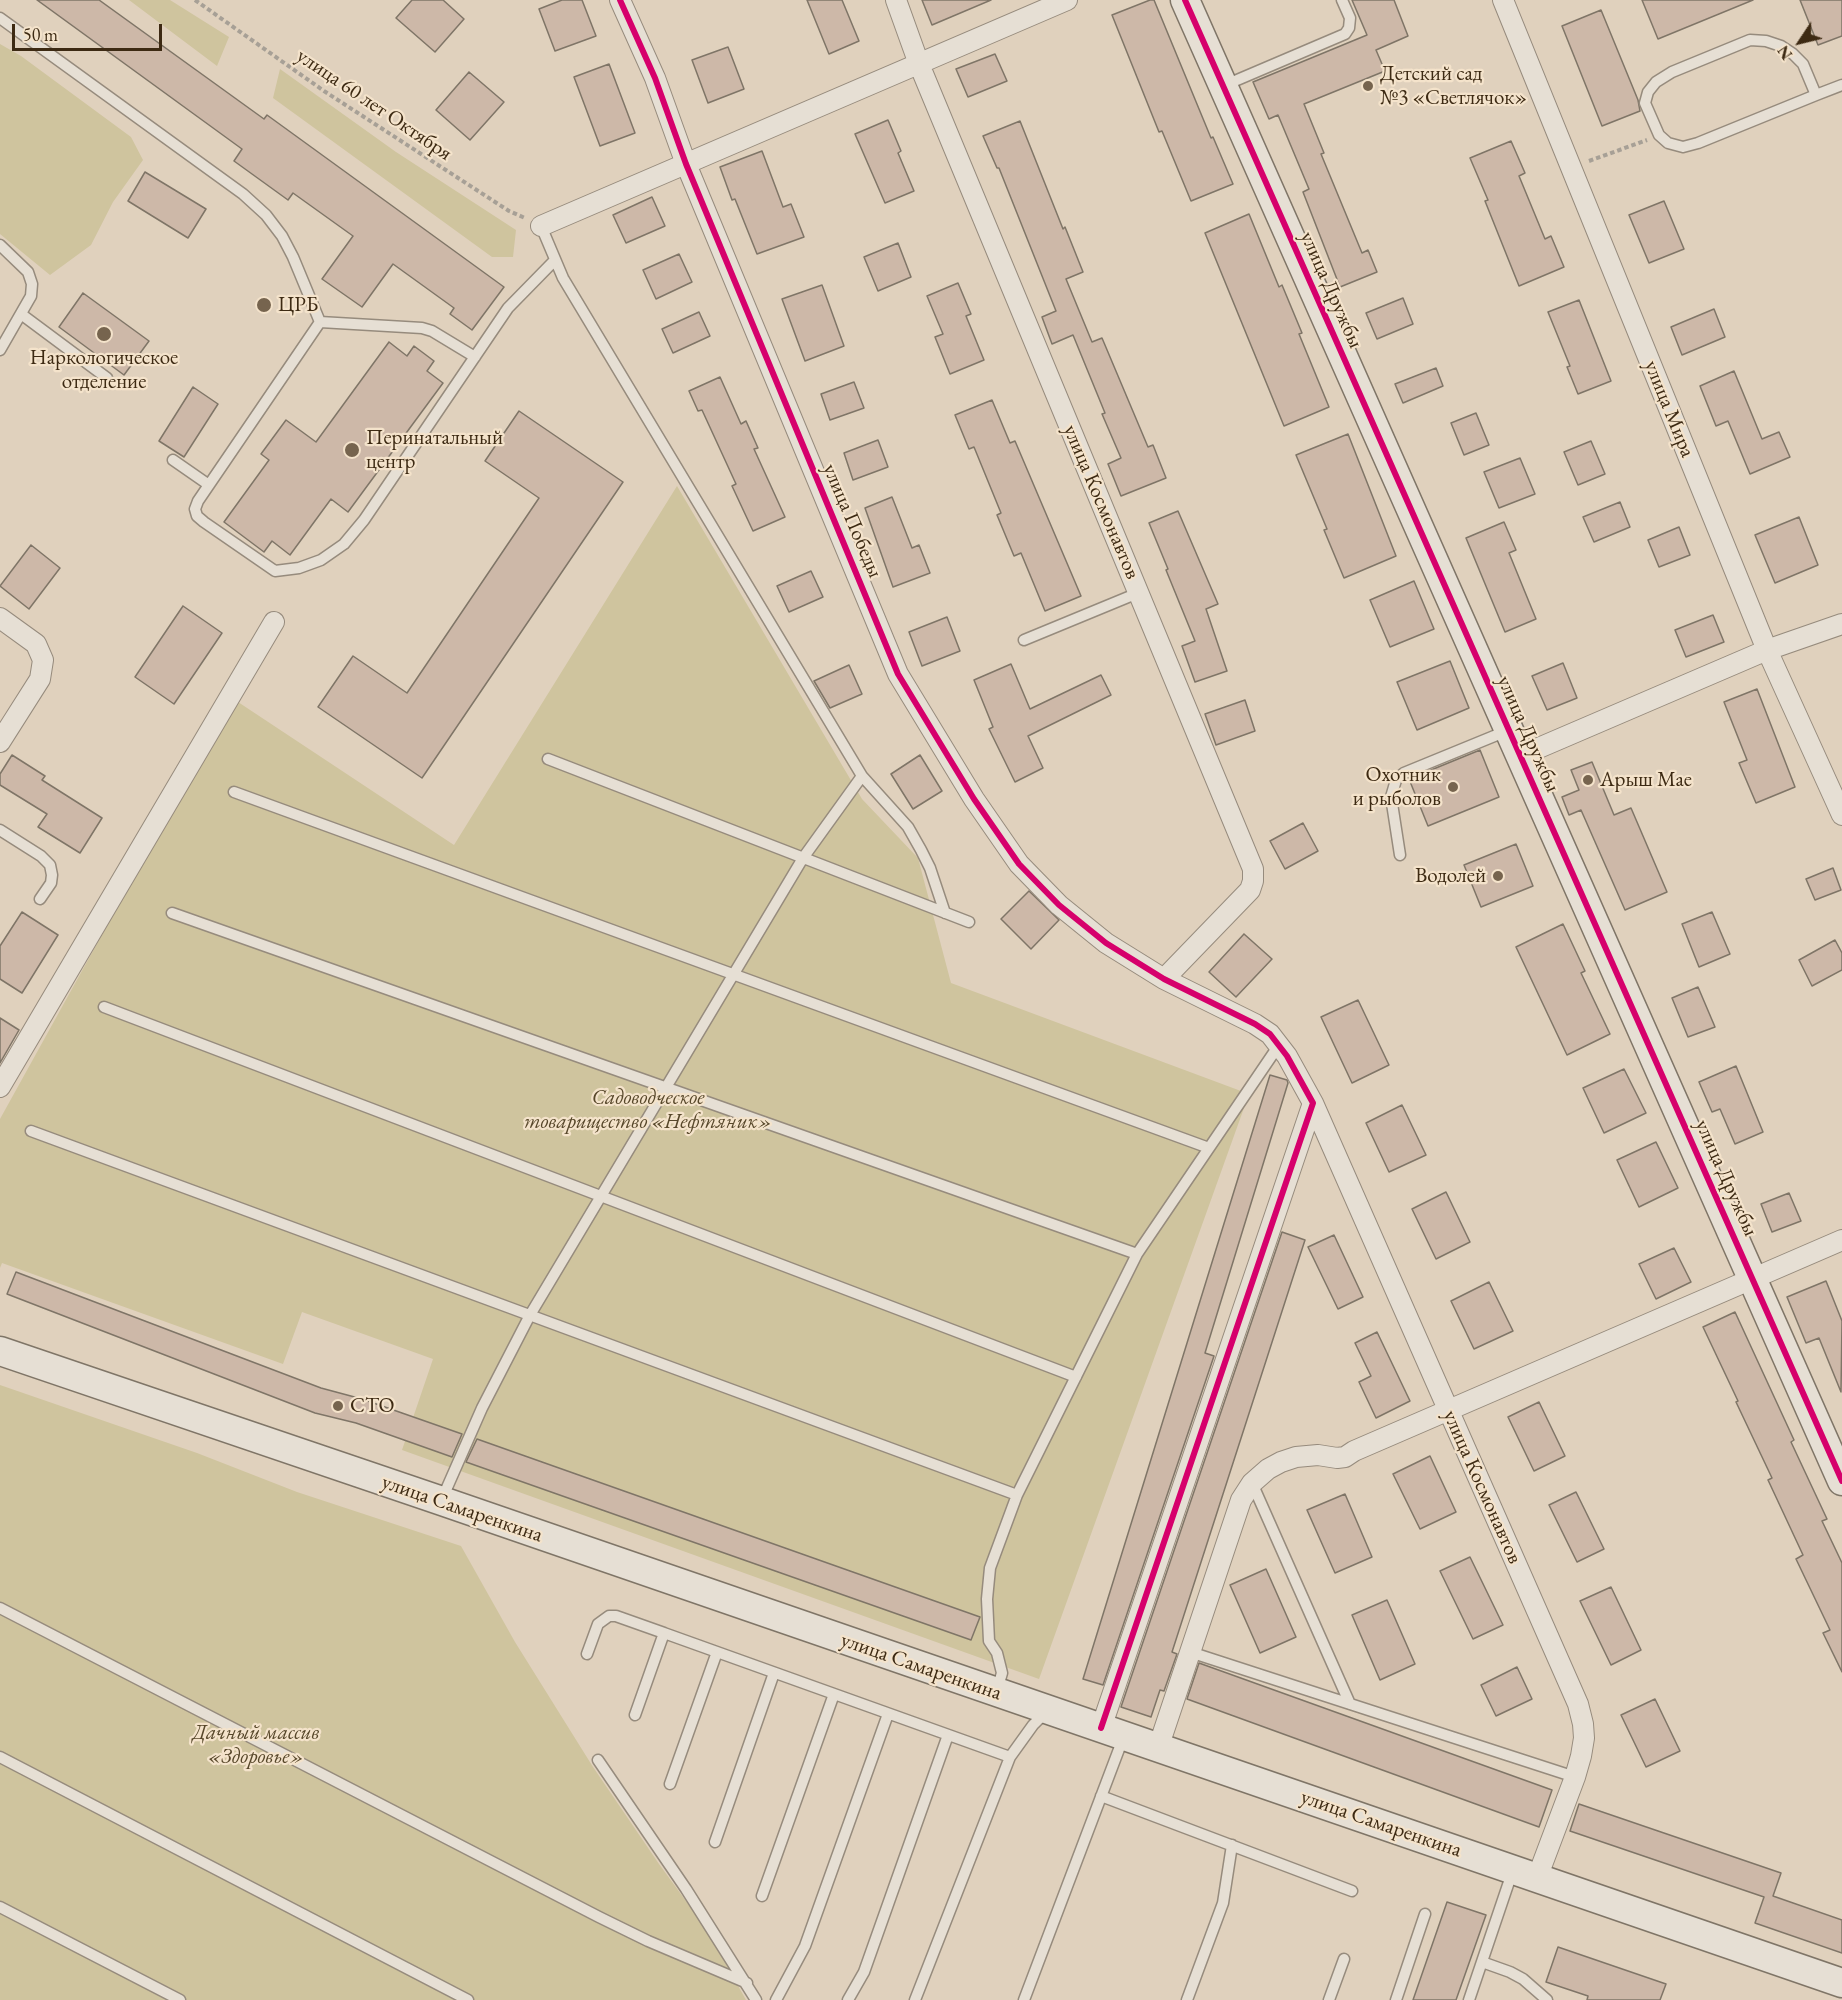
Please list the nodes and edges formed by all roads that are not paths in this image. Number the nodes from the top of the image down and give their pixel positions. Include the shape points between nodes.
1 (620, 0) edge
2 (896, 0) edge
3 (1067, 0) edge
4 (1185, 0) edge
5 (1342, 0) edge
6 (1503, 0) edge
7 (0, 18) edge
8 (919, 64) junction
9 (1842, 85) edge
10 (1223, 86) junction
11 (1816, 95) junction
12 (686, 164) junction
13 (541, 226) joint
14 (0, 246) edge
15 (555, 260) junction
16 (21, 314) junction
17 (320, 322) junction
18 (0, 350) edge
19 (475, 357) junction
20 (107, 378) dead end
21 (173, 460) dead end
22 (209, 484) junction
23 (1138, 593) junction
24 (0, 618) edge
25 (274, 622) dead end
26 (1842, 624) edge
27 (1024, 640) dead end
28 (1767, 651) junction
29 (1509, 730) junction
30 (0, 742) edge
31 (1520, 756) junction
32 (548, 759) dead end
33 (862, 776) junction
34 (234, 792) dead end
35 (1842, 815) edge
36 (0, 830) edge
37 (1400, 855) dead end
38 (803, 858) junction
39 (40, 899) dead end
40 (172, 913) dead end
41 (945, 913) junction
42 (969, 922) dead end
43 (735, 975) junction
44 (1164, 979) junction
45 (104, 1007) dead end
46 (1279, 1044) junction
47 (0, 1087) edge
48 (666, 1087) junction
49 (1312, 1103) junction
50 (31, 1131) dead end
51 (1209, 1148) junction
52 (601, 1196) junction
53 (1842, 1240) edge
54 (1137, 1254) junction
55 (1752, 1279) junction
56 (530, 1315) junction
57 (0, 1351) edge
58 (1076, 1377) junction
59 (1448, 1411) junction
60 (1842, 1481) edge
61 (1252, 1483) junction
62 (1017, 1495) junction
63 (442, 1501) junction
64 (0, 1608) edge
65 (664, 1633) junction
66 (717, 1652) junction
67 (1190, 1652) junction
68 (587, 1654) dead end
69 (774, 1673) junction
70 (996, 1692) junction
71 (834, 1694) junction
72 (1350, 1704) junction
73 (1048, 1710) junction
74 (888, 1714) junction
75 (635, 1715) dead end
76 (1112, 1732) junction
77 (948, 1735) junction
78 (1158, 1748) junction
79 (0, 1757) edge
80 (1010, 1757) junction
81 (598, 1760) dead end
82 (1575, 1777) junction
83 (670, 1784) dead end
84 (1101, 1796) junction
85 (715, 1842) dead end
86 (1232, 1845) junction
87 (1526, 1873) junction
88 (1352, 1891) dead end
89 (762, 1896) dead end
90 (0, 1907) edge
91 (1425, 1914) dead end
92 (1344, 1959) dead end
93 (1482, 1962) junction
94 (1838, 1978) edge
95 (747, 1983) junction
96 (180, 2000) edge
97 (468, 2000) edge
98 (756, 2000) edge
99 (776, 2000) edge
100 (848, 2000) edge
101 (915, 2000) edge
102 (1024, 2000) edge
103 (1187, 2000) edge
104 (1329, 2000) edge
105 (1396, 2000) edge
106 (1469, 2000) edge
107 (1547, 2000) edge

1 - 12 street, улица Победы via 655,78
2 - 8 street, улица Космонавтов
3 - 8 street
4 - 10 main road, улица Дружбы
5 - 10 lane via 1350,18 1345,34
6 - 28 street, улица Мира
7 - 17 lane via 243,194 266,215 293,257
8 - 12 street
8 - 23 street, улица Космонавтов
9 - 11 lane
10 - 29 main road, улица Дружбы
11 - 11 lane via 1683,147 1668,143 1659,135 1645,103 1656,82 1672,72 1750,40 1766,41 1793,54 1803,64
12 - 13 street
12 - 44 street, улица Победы via 898,675 974,800 1019,864 1059,905 1106,944
13 - 15 lane
14 - 16 lane via 28,272 32,284 31,296
15 - 19 lane via 508,308
15 - 33 lane
16 - 18 lane
16 - 20 lane
17 - 19 lane via 422,328
17 - 22 lane
19 - 22 lane via 364,520 344,544 321,560 275,571 197,516 195,509
21 - 22 lane
23 - 27 lane
23 - 44 street, улица Космонавтов via 1253,869 1250,890
24 - 30 street via 36,644 42,660 40,679
25 - 47 street
26 - 28 street
28 - 31 street
28 - 35 street, улица Мира
29 - 31 main road, улица Дружбы
29 - 37 lane via 1404,773 1396,780 1391,797
31 - 55 main road, улица Дружбы
32 - 38 lane
33 - 38 lane
33 - 41 lane via 908,827 930,867
34 - 43 lane
36 - 39 lane via 50,865 51,884
38 - 41 lane
38 - 43 lane
40 - 48 lane
41 - 42 lane
43 - 48 lane
43 - 51 lane
44 - 46 street, улица Победы via 1255,1023
45 - 52 lane
46 - 49 street, улица Космонавтов
46 - 51 lane
48 - 52 lane
48 - 54 lane
49 - 59 street, улица Космонавтов
49 - 76 street
50 - 56 lane
51 - 54 lane
52 - 56 lane
52 - 58 lane
53 - 55 street
54 - 58 lane
55 - 59 street
55 - 60 main road, улица Дружбы
56 - 62 lane
56 - 63 lane via 482,1408
57 - 63 main road, улица Самаренкина
58 - 62 lane
59 - 61 street via 1345,1457 1318,1455 1281,1462
59 - 82 street, улица Космонавтов via 1578,1704 1584,1738
61 - 67 street via 1241,1500
61 - 72 lane
62 - 70 lane via 990,1568 989,1641 1002,1673
63 - 70 main road, улица Самаренкина
64 - 95 lane via 599,1917
65 - 66 lane
65 - 68 lane via 609,1616 598,1624
65 - 75 lane
66 - 69 lane
66 - 83 lane
67 - 72 lane
67 - 78 street
69 - 71 lane
69 - 85 lane
70 - 73 main road, улица Самаренкина
71 - 74 lane
71 - 89 lane
72 - 82 lane
73 - 76 main road, улица Самаренкина
73 - 80 lane
74 - 77 lane
74 - 99 lane via 805,1946
76 - 78 main road, улица Самаренкина
76 - 84 lane
77 - 80 lane
77 - 100 lane via 864,1972
78 - 87 main road, улица Самаренкина
79 - 97 lane
80 - 101 lane
81 - 95 lane
82 - 87 street, улица Космонавтов
84 - 86 lane
84 - 102 lane
86 - 88 lane
86 - 103 lane via 1223,1903
87 - 93 lane
87 - 94 main road, улица Самаренкина
90 - 96 lane
91 - 105 lane
92 - 104 lane
93 - 106 lane
93 - 107 lane via 1523,1979
95 - 98 lane

